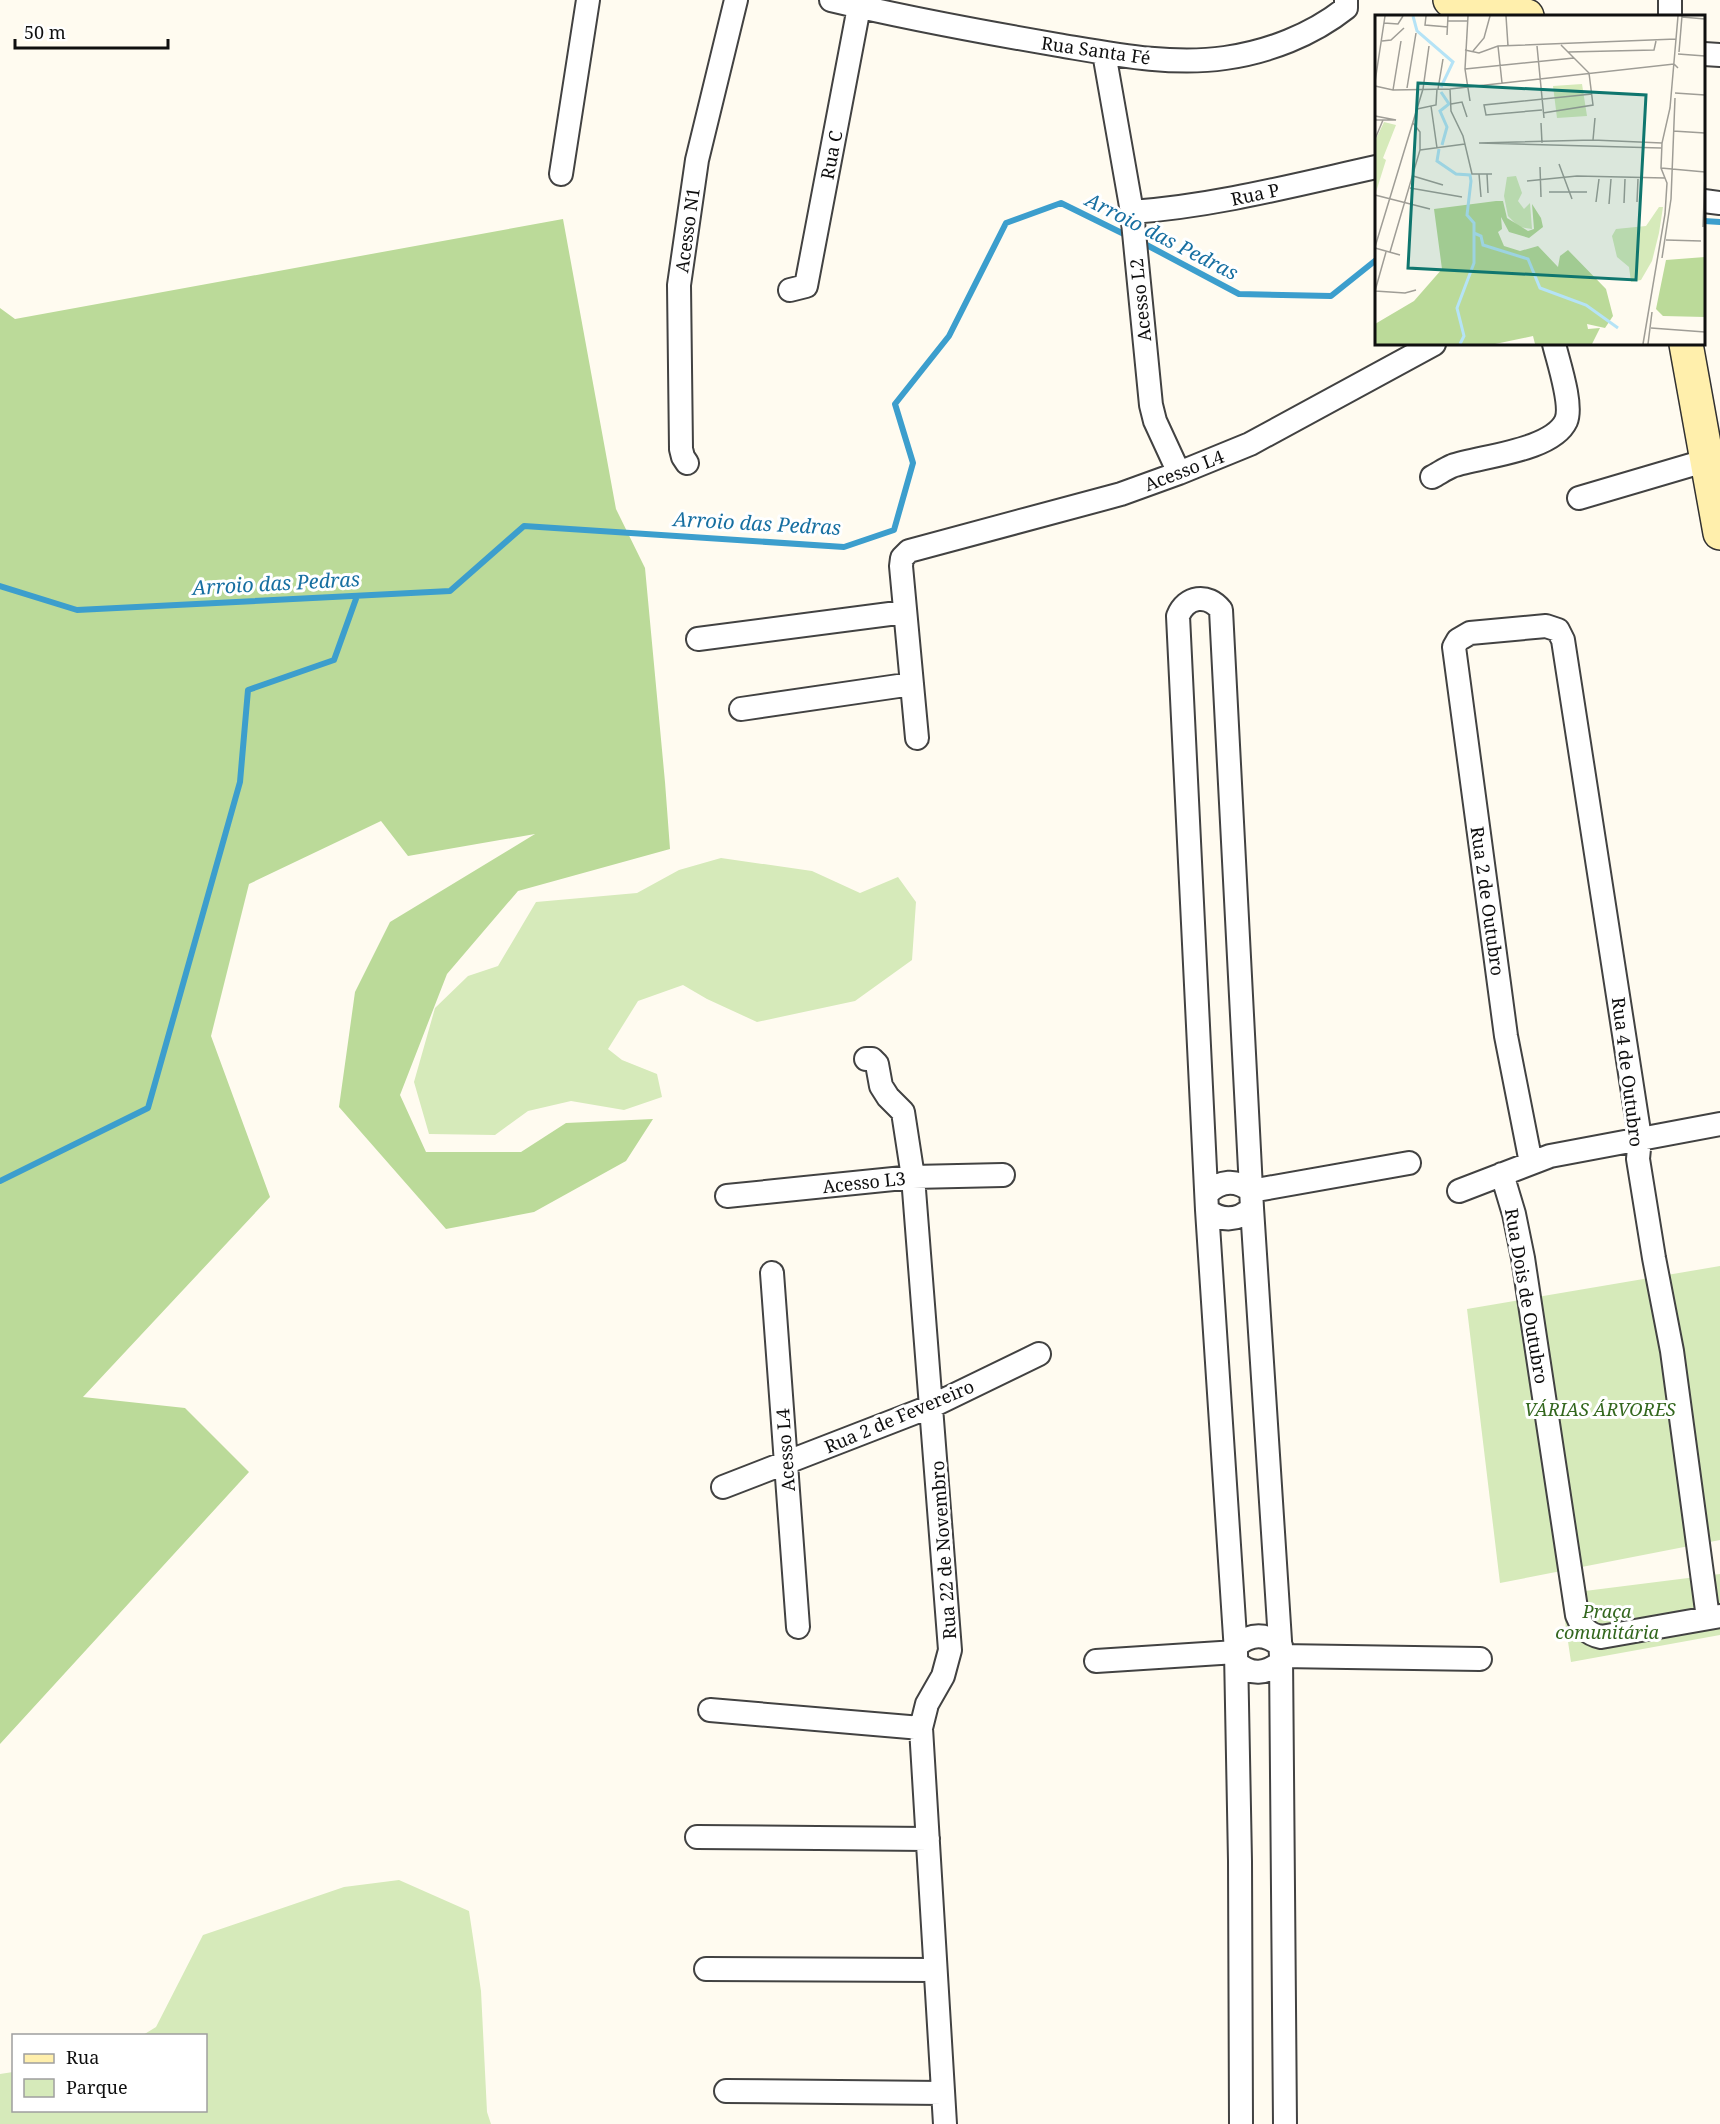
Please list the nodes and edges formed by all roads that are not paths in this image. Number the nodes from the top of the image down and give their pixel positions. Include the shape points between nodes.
1 (588, 0) edge
2 (736, 0) edge
3 (831, 0) edge
4 (1346, 0) edge
5 (1670, 0) edge
6 (859, 7) junction
7 (1470, 8) edge
8 (1520, 10) edge
9 (1671, 15) edge
10 (1104, 53) junction
11 (1705, 54) edge
12 (1720, 56) edge
13 (1375, 167) edge
14 (561, 174) dead end
15 (1705, 201) edge
16 (1720, 203) edge
17 (1132, 212) junction
18 (790, 290) dead end
19 (1432, 345) edge
20 (1554, 345) edge
21 (1686, 345) edge
22 (1714, 459) edge
23 (687, 463) dead end
24 (1179, 473) junction
25 (1432, 477) dead end
26 (1579, 498) dead end
27 (1720, 533) edge
28 (905, 612) junction
29 (698, 639) dead end
30 (1458, 640) joint
31 (912, 684) junction
32 (741, 709) dead end
33 (917, 738) dead end
34 (866, 1059) dead end
35 (1720, 1124) edge
36 (1640, 1138) junction
37 (1531, 1162) junction
38 (1409, 1163) dead end
39 (1502, 1174) junction
40 (1003, 1175) dead end
41 (913, 1177) junction
42 (1459, 1191) dead end
43 (726, 1196) dead end
44 (1251, 1199) junction
45 (1207, 1202) junction
46 (772, 1273) dead end
47 (1039, 1354) dead end
48 (932, 1406) junction
49 (786, 1462) junction
50 (723, 1487) dead end
51 (1714, 1617) edge
52 (798, 1627) dead end
53 (1236, 1653) junction
54 (1281, 1655) junction
55 (1480, 1659) dead end
56 (1096, 1661) dead end
57 (710, 1710) dead end
58 (921, 1728) junction
59 (697, 1837) dead end
60 (928, 1839) junction
61 (706, 1968) dead end
62 (935, 1970) junction
63 (726, 2091) dead end
64 (942, 2093) junction
65 (945, 2124) edge
66 (1241, 2124) edge
67 (1285, 2124) edge

1 - 14 street
2 - 23 street, Acesso N1 via 697,160 680,285 681,449
3 - 6 street, Rua Santa Fé
4 - 10 street, Rua Santa Fé via 1346,8 1309,32 1226,58 1183,60
5 - 9 street
6 - 10 street, Rua Santa Fé
6 - 18 street, Rua C via 806,286
7 - 8 street
10 - 17 street, Acesso L2
11 - 12 street
13 - 17 street, Rua P via 1197,206
15 - 16 street
17 - 24 street, Acesso L2 via 1151,405
19 - 24 street, Acesso L4 via 1250,444
20 - 25 street via 1567,400 1566,420 1560,428 1550,438 1451,467
21 - 22 street
22 - 26 street
22 - 27 street
24 - 28 street, Acesso L4 via 1121,494 915,548 902,558
28 - 29 street
28 - 31 street
30 - 36 street, Rua 4 de Outubro via 1470,633 1546,627 1561,633
30 - 37 street, Rua 2 de Outubro via 1455,658 1506,1036
31 - 32 street
31 - 33 street
34 - 41 street, Rua 22 de Novembro via 877,1064 881,1086 903,1112
35 - 36 street
36 - 37 street
36 - 51 street, Rua 4 de Outubro via 1638,1159
37 - 39 street
38 - 44 street
39 - 42 street
39 - 51 street, Rua Dois de Outubro via 1523,1258 1577,1615 1586,1631 1601,1637
40 - 41 street, Acesso L3
41 - 43 street, Acesso L3
41 - 48 street, Rua 22 de Novembro
44 - 45 street via 1244,1186 1228,1182 1220,1184
44 - 45 street via 1238,1217 1230,1219 1214,1215
44 - 45 street via 1221,610 1211,601 1197,599 1185,604 1178,616
44 - 54 street
45 - 53 street
46 - 49 street, Acesso L4
47 - 48 street, Rua 2 de Fevereiro
48 - 49 street, Rua 2 de Fevereiro
48 - 58 street, Rua 22 de Novembro via 950,1650 944,1676 927,1704
49 - 50 street, Rua 2 de Fevereiro
49 - 52 street, Acesso L4
53 - 54 street via 1250,1637 1259,1636 1267,1637
53 - 54 street via 1242,1668 1258,1672 1267,1671
53 - 56 street
53 - 66 street
54 - 55 street
54 - 67 street
57 - 58 street
58 - 60 street, Rua 22 de Novembro
59 - 60 street
60 - 62 street, Rua 22 de Novembro
61 - 62 street
62 - 64 street, Rua 22 de Novembro
63 - 64 street
64 - 65 street, Rua 22 de Novembro

